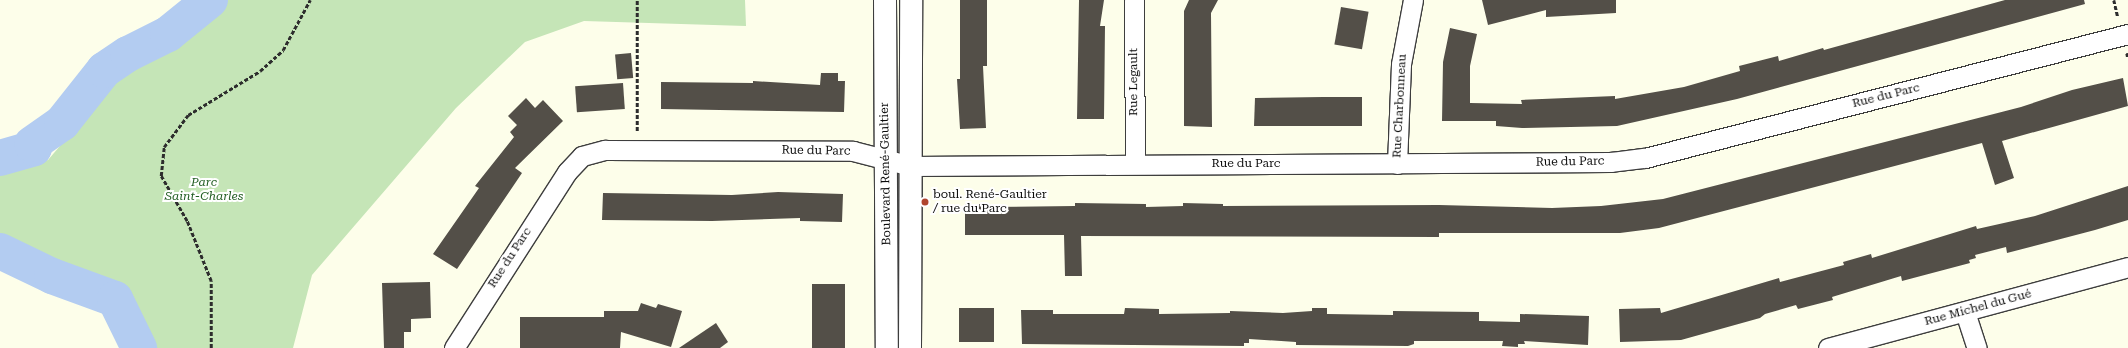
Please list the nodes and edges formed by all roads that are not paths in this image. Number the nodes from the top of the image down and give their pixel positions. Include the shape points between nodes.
1 (885, 0) edge
2 (911, 0) edge
3 (1134, 0) edge
4 (1413, 0) edge
5 (2128, 34) edge
6 (888, 159) junction
7 (1134, 164) junction
8 (1397, 164) junction
9 (911, 166) junction
10 (2128, 267) edge
11 (1965, 312) junction
12 (454, 348) edge
13 (887, 348) edge
14 (910, 348) edge
15 (1828, 348) edge
16 (1977, 348) edge

1 - 6 street, Boulevard René-Gaultier
2 - 9 street, Boulevard René-Gaultier
3 - 7 street, Rue Legault
4 - 8 street, Rue Charbonneau via 1401,64
5 - 8 street, Rue du Parc via 1645,158 1580,163
6 - 9 street, Rue du Parc
6 - 12 street, Rue du Parc via 853,151 637,149 605,150 582,156 567,172
6 - 13 street, Boulevard René-Gaultier
7 - 8 street, Rue du Parc
7 - 9 street, Rue du Parc
9 - 14 street, Boulevard René-Gaultier
10 - 11 street, Rue Michel du Gué
11 - 15 street, Rue Michel du Gué
11 - 16 street

